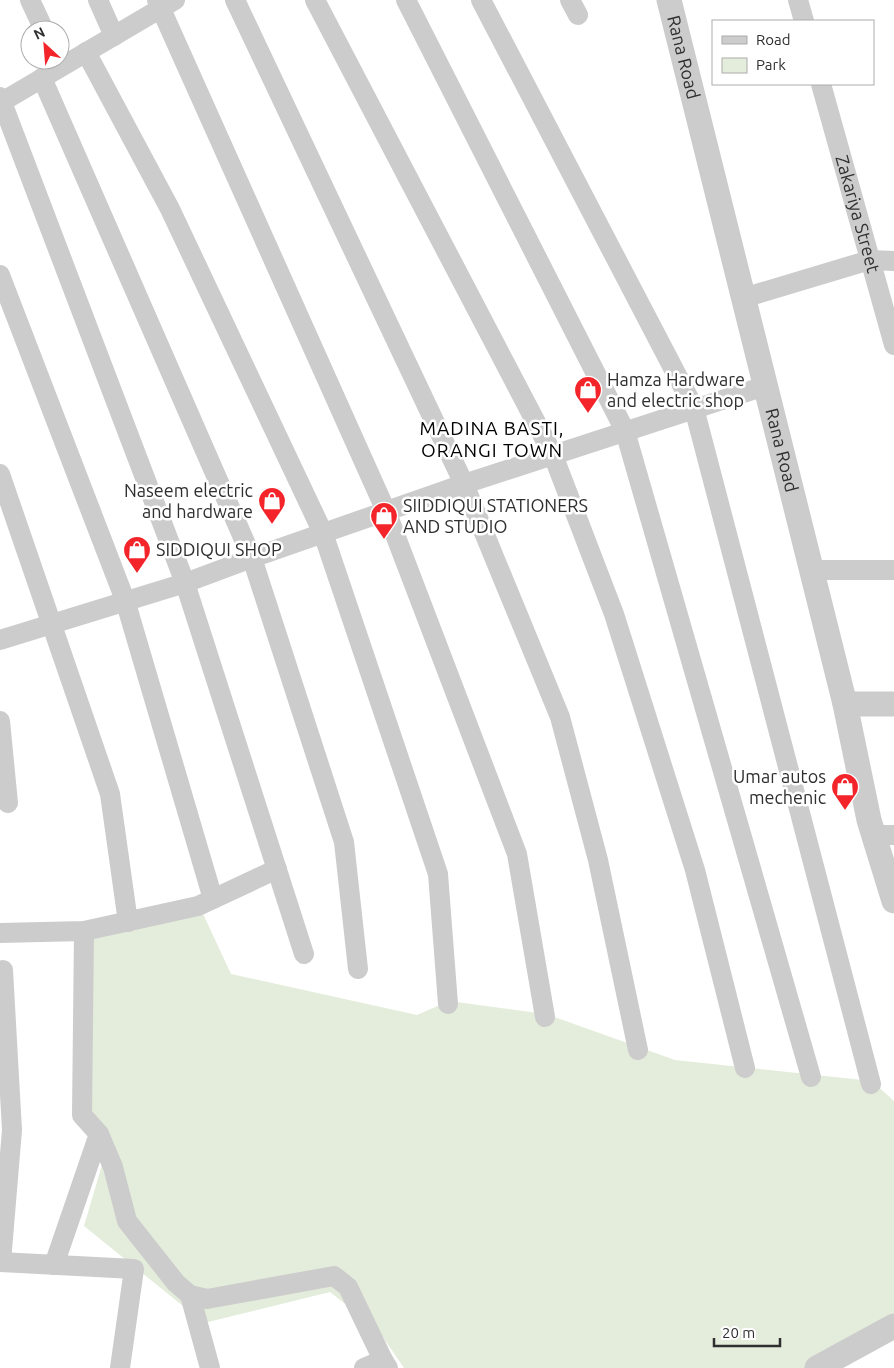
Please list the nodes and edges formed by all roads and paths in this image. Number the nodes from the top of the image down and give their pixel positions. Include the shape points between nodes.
1 (30, 0) edge
2 (98, 0) edge
3 (235, 0) edge
4 (315, 0) edge
5 (406, 0) edge
6 (481, 0) edge
7 (668, 0) edge
8 (798, 0) edge
9 (164, 3) edge
10 (39, 20) edge
11 (804, 20) edge
12 (114, 36) junction
13 (86, 52) junction
14 (70, 59) edge
15 (52, 70) edge
16 (42, 78) junction
17 (821, 85) edge
18 (1, 101) edge
19 (870, 260) junction
20 (894, 261) edge
21 (0, 275) edge
22 (743, 298) junction
23 (894, 345) edge
24 (765, 386) junction
25 (694, 408) junction
26 (625, 431) junction
27 (553, 455) junction
28 (0, 474) edge
29 (464, 484) junction
30 (386, 511) junction
31 (323, 533) junction
32 (252, 558) junction
33 (811, 570) junction
34 (894, 570) edge
35 (185, 583) junction
36 (125, 600) junction
37 (52, 623) junction
38 (0, 640) edge
39 (846, 704) junction
40 (894, 704) edge
41 (0, 722) edge
42 (8, 803) dead end
43 (884, 835) edge
44 (276, 869) junction
45 (213, 899) junction
46 (894, 901) edge
47 (128, 922) junction
48 (84, 931) junction
49 (0, 933) edge
50 (304, 954) dead end
51 (2, 970) dead end
52 (358, 970) dead end
53 (448, 1004) dead end
54 (545, 1017) dead end
55 (638, 1050) dead end
56 (745, 1068) dead end
57 (811, 1077) dead end
58 (872, 1084) dead end
59 (99, 1134) junction
60 (1, 1262) edge
61 (54, 1265) junction
62 (190, 1295) junction
63 (894, 1326) edge
64 (386, 1364) edge
65 (120, 1368) edge
66 (210, 1368) edge
67 (364, 1368) edge
68 (817, 1368) edge

1 - 10 street
2 - 12 street
3 - 29 street
4 - 27 street
5 - 26 street
6 - 25 street
7 - 22 street, Rana Road
8 - 11 street
9 - 12 street
9 - 30 street
12 - 13 street
13 - 14 street
13 - 31 street via 170,209
15 - 16 street
16 - 18 street
16 - 32 street
17 - 19 street, Zakariya Street
18 - 35 street
19 - 20 street
19 - 22 street
19 - 23 street, Zakariya Street
21 - 36 street
22 - 24 street, Rana Road
24 - 25 street
24 - 33 street, Rana Road
25 - 26 street
25 - 58 street
26 - 27 street
26 - 57 street
27 - 29 street
27 - 56 street via 614,614 686,842
28 - 37 street
29 - 30 street
29 - 55 street via 560,717 598,860
30 - 31 street
30 - 54 street via 517,854
31 - 32 street
31 - 53 street via 438,874
32 - 35 street
32 - 52 street via 344,842
33 - 34 street
33 - 39 street, Rana Road
35 - 36 street
35 - 44 street
36 - 37 street
36 - 45 street
37 - 38 street
37 - 47 street via 110,794
39 - 40 street
39 - 43 street, Rana Road via 869,820
41 - 42 street
43 - 46 street, Rana Road
44 - 45 street
44 - 50 street
45 - 47 street via 198,906
47 - 48 street
48 - 49 street
48 - 59 street via 82,1115
51 - 60 street via 12,1130
59 - 61 street
59 - 62 street via 114,1167 127,1221 176,1284
60 - 61 street
61 - 65 street via 134,1269
62 - 64 street via 207,1298 334,1276 348,1288
62 - 66 street
63 - 68 street
64 - 67 street

